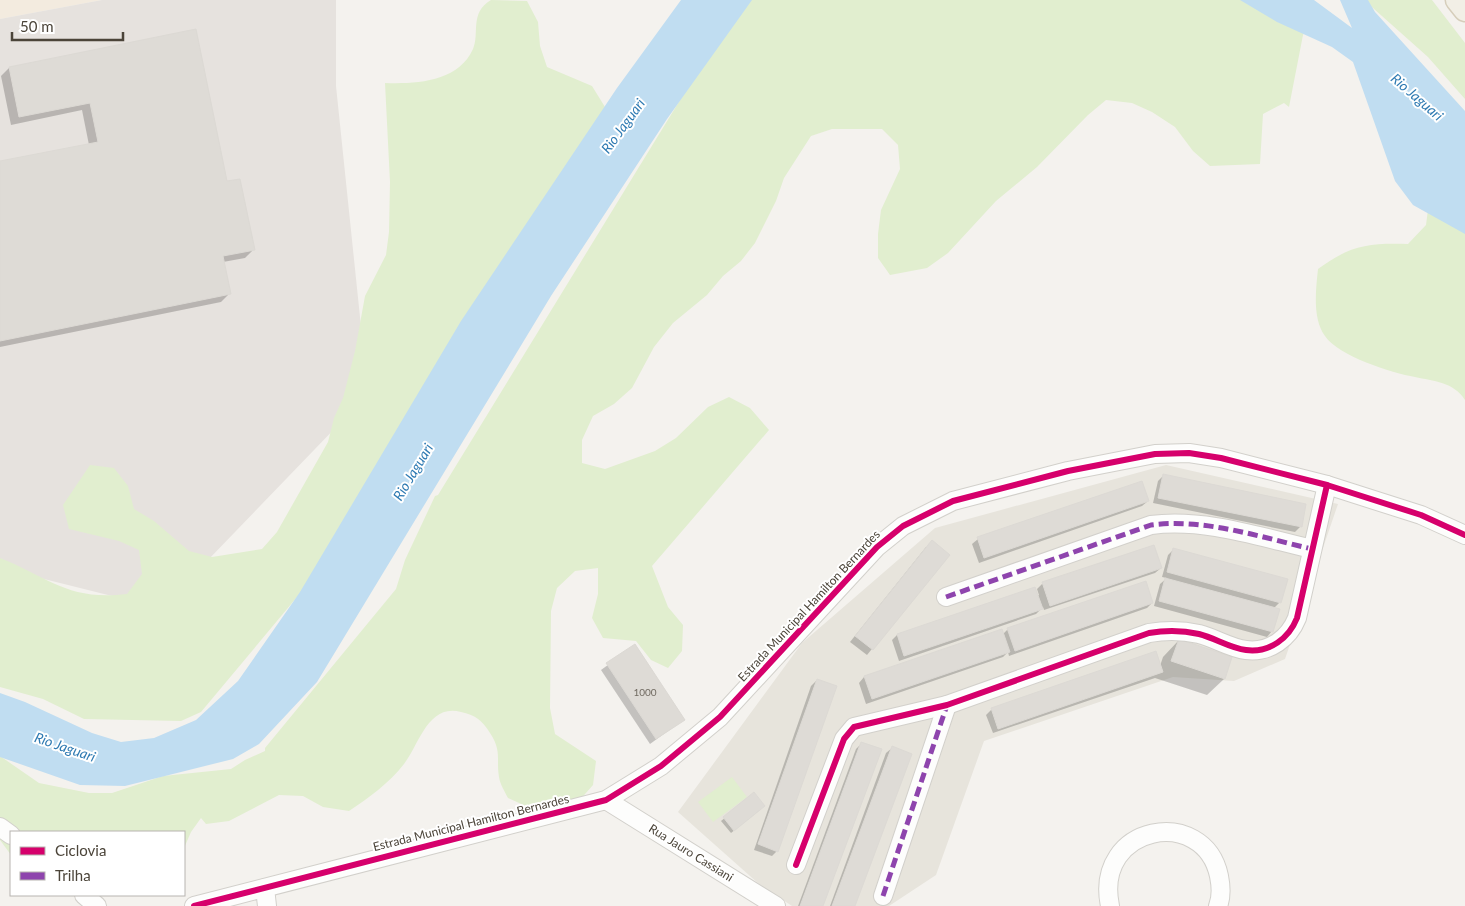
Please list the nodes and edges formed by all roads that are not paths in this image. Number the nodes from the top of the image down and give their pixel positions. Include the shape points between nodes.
1 (1457, 0) edge
2 (1465, 10) edge
3 (1327, 484) junction
4 (1465, 534) edge
5 (1312, 548) junction
6 (946, 596) dead end
7 (947, 705) junction
8 (606, 800) junction
9 (796, 865) dead end
10 (265, 888) junction
11 (85, 896) edge
12 (883, 896) dead end
13 (97, 906) edge
14 (194, 906) edge
15 (267, 906) edge
16 (776, 906) edge
17 (1110, 906) edge
18 (1218, 906) edge

1 - 2 main road
3 - 4 street, Estrada Municipal Hamilton Bernardes via 1421,515
3 - 5 street
3 - 8 street, Estrada Municipal Hamilton Bernardes via 1221,458 1189,453 1155,454 1068,470 953,502 903,526 877,546 720,717 661,766
5 - 6 street via 1176,522 1151,525
5 - 7 street via 1293,629 1284,640 1266,648 1247,650 1200,634 1173,629 1149,633
7 - 9 street via 854,727 844,739
7 - 12 street
8 - 10 street, Estrada Municipal Hamilton Bernardes
8 - 16 street, Rua Jauro Cassiani
10 - 14 street, Estrada Municipal Hamilton Bernardes
10 - 15 street
11 - 13 street
17 - 18 street via 1107,891 1109,872 1118,855 1131,842 1148,834 1165,832 1182,834 1209,854 1221,884

